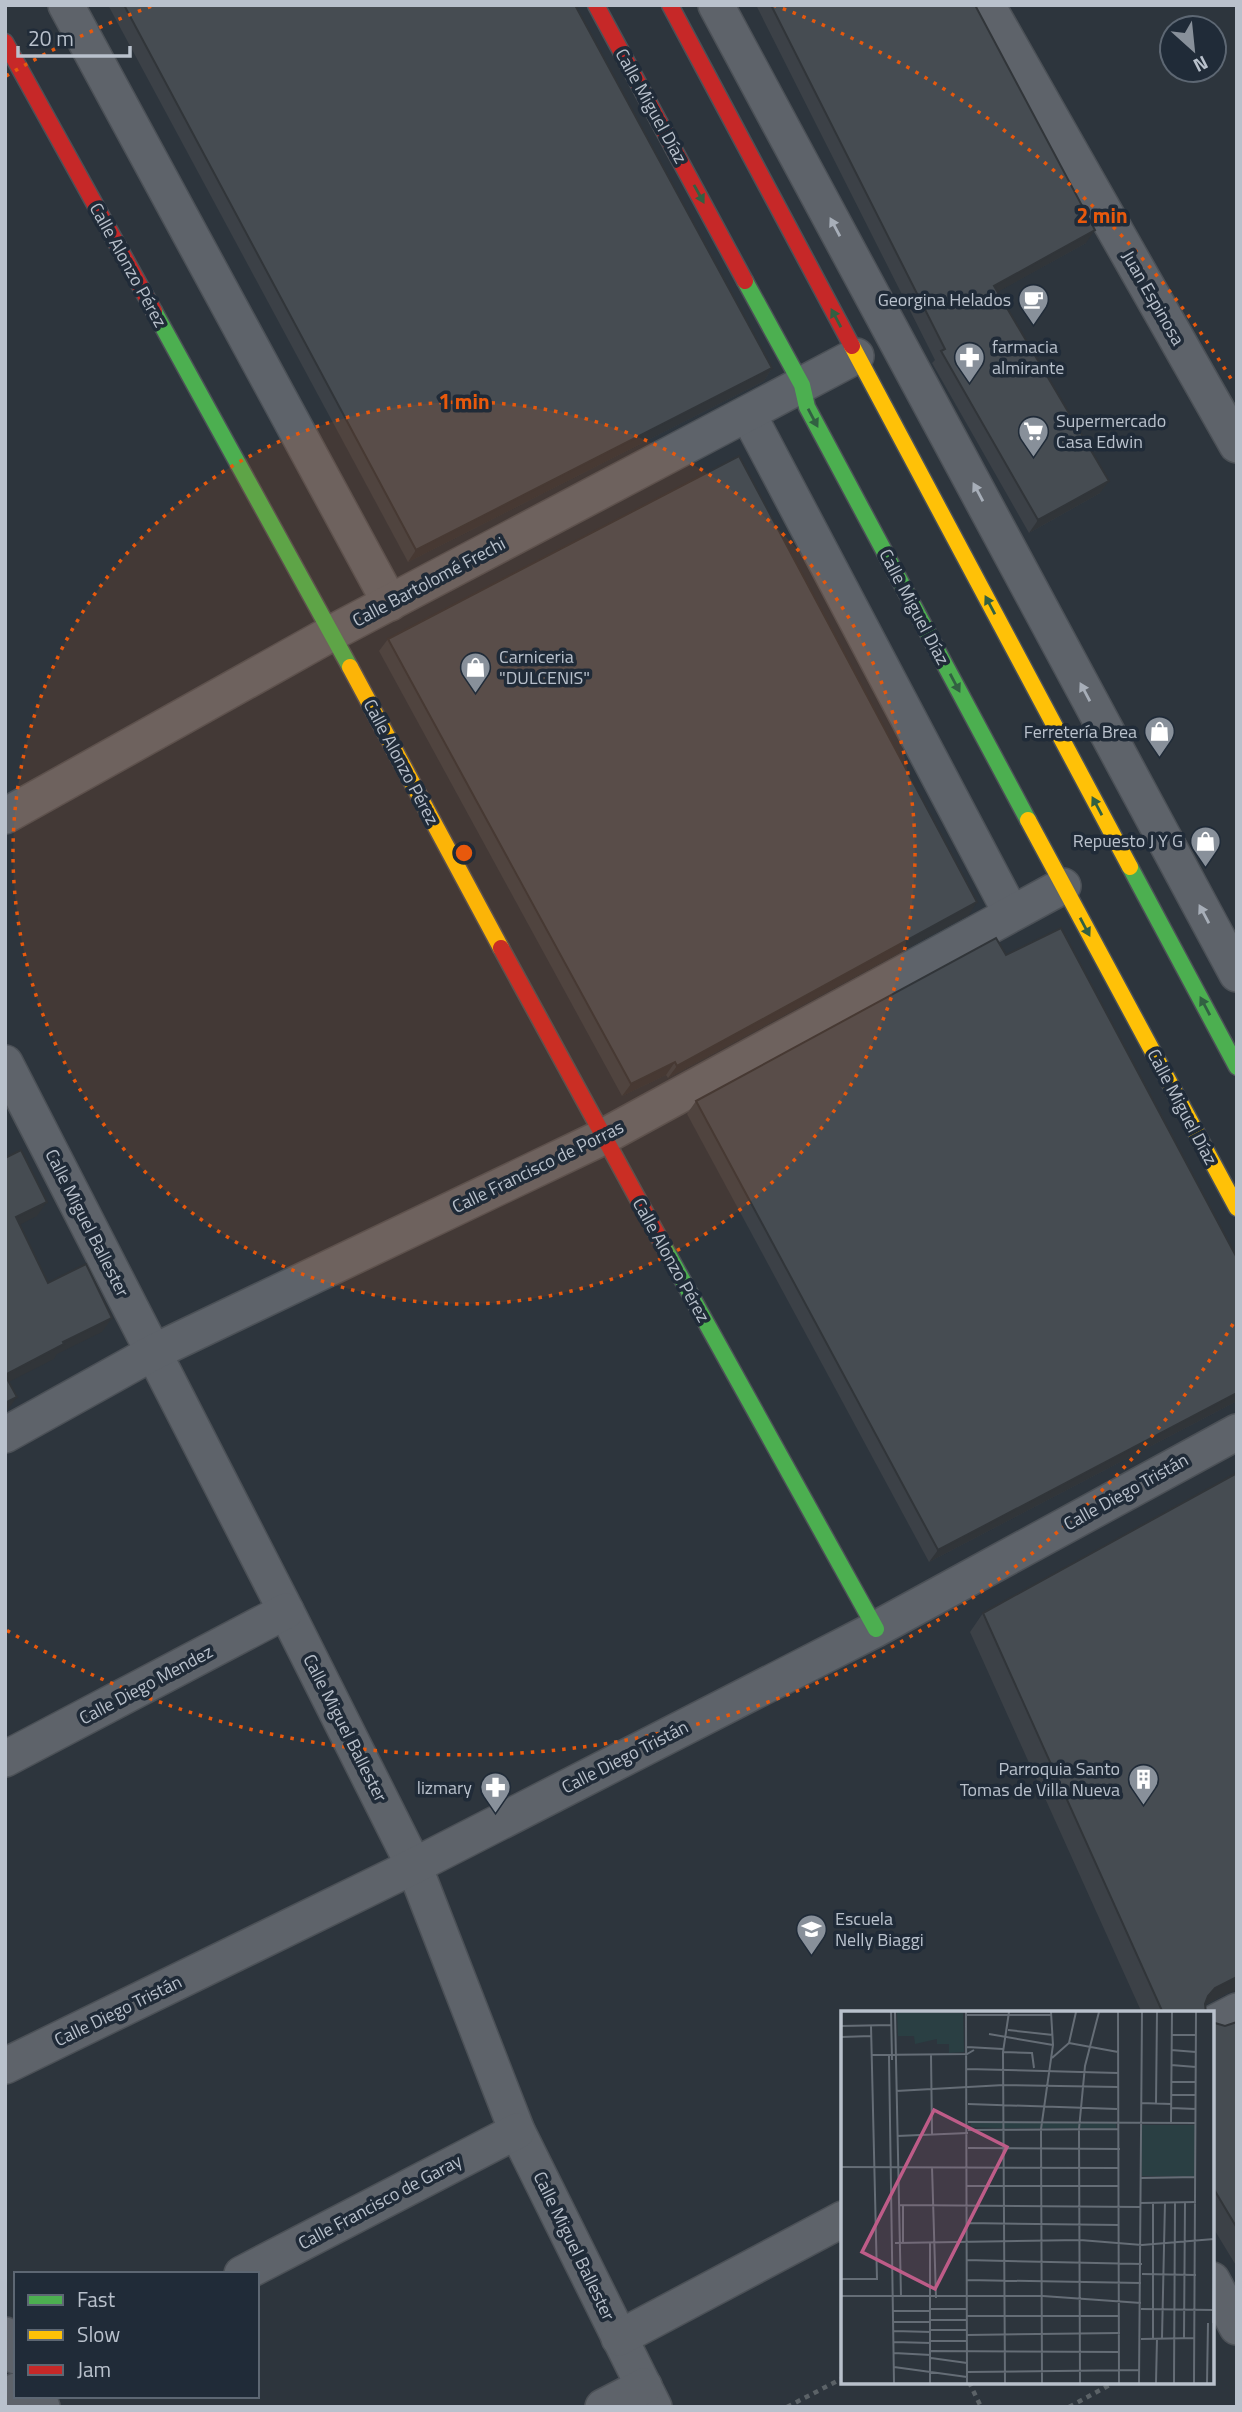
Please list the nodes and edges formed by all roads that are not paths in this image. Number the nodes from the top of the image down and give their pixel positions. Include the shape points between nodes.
1 (66, 5) edge
2 (596, 5) edge
3 (670, 5) edge
4 (716, 5) edge
5 (987, 5) edge
6 (5, 42) edge
7 (856, 356) junction
8 (802, 385) junction
9 (748, 414) junction
10 (1237, 445) edge
11 (390, 603) junction
12 (332, 633) junction
13 (5, 816) edge
14 (1063, 886) junction
15 (1012, 913) junction
16 (1237, 974) edge
17 (5, 1063) edge
18 (1237, 1067) edge
19 (18, 1121) edge
20 (603, 1137) junction
21 (1237, 1208) edge
22 (154, 1352) junction
23 (1237, 1432) edge
24 (5, 1435) edge
25 (286, 1611) junction
26 (876, 1629) junction
27 (5, 1759) edge
28 (414, 1866) junction
29 (1237, 2011) edge
30 (1214, 2023) edge
31 (5, 2066) edge
32 (517, 2131) junction
33 (841, 2220) edge
34 (247, 2272) edge
35 (1214, 2284) edge
36 (1237, 2327) edge
37 (5, 2335) edge
38 (619, 2338) junction
39 (14, 2352) edge
40 (649, 2397) edge
41 (603, 2407) edge

1 - 11 street
2 -> 8 street, Calle Miguel Díaz
7 -> 3 street
16 -> 4 street
5 - 10 street, Juan Espinosa
6 - 12 street, Calle Alonzo Pérez
7 - 8 street, Calle Bartolomé Frechi
18 -> 7 street
8 - 9 street, Calle Bartolomé Frechi
8 -> 14 street, Calle Miguel Díaz via 807,407
9 - 11 street, Calle Bartolomé Frechi
9 - 15 street
11 - 12 street, Calle Bartolomé Frechi
12 - 13 street, Calle Bartolomé Frechi
12 - 20 street, Calle Alonzo Pérez
14 - 15 street, Calle Francisco de Porras
14 -> 21 street, Calle Miguel Díaz
15 - 20 street, Calle Francisco de Porras
17 - 19 street, Calle Miguel Ballester
19 - 22 street, Calle Miguel Ballester
20 - 22 street, Calle Francisco de Porras
20 - 26 street, Calle Alonzo Pérez
22 - 24 street, Calle Francisco de Porras
22 - 25 street, Calle Miguel Ballester
23 - 26 street, Calle Diego Tristán
25 - 27 street, Calle Diego Mendez
25 - 28 street, Calle Miguel Ballester
26 - 28 street, Calle Diego Tristán
28 - 31 street, Calle Diego Tristán
28 - 32 street, Calle Miguel Ballester
29 - 30 street
32 - 34 street, Calle Francisco de Garay
32 - 38 street, Calle Miguel Ballester
33 - 38 street
35 - 36 street
37 - 39 street
38 - 40 street, Calle Miguel Ballester
40 - 41 street

